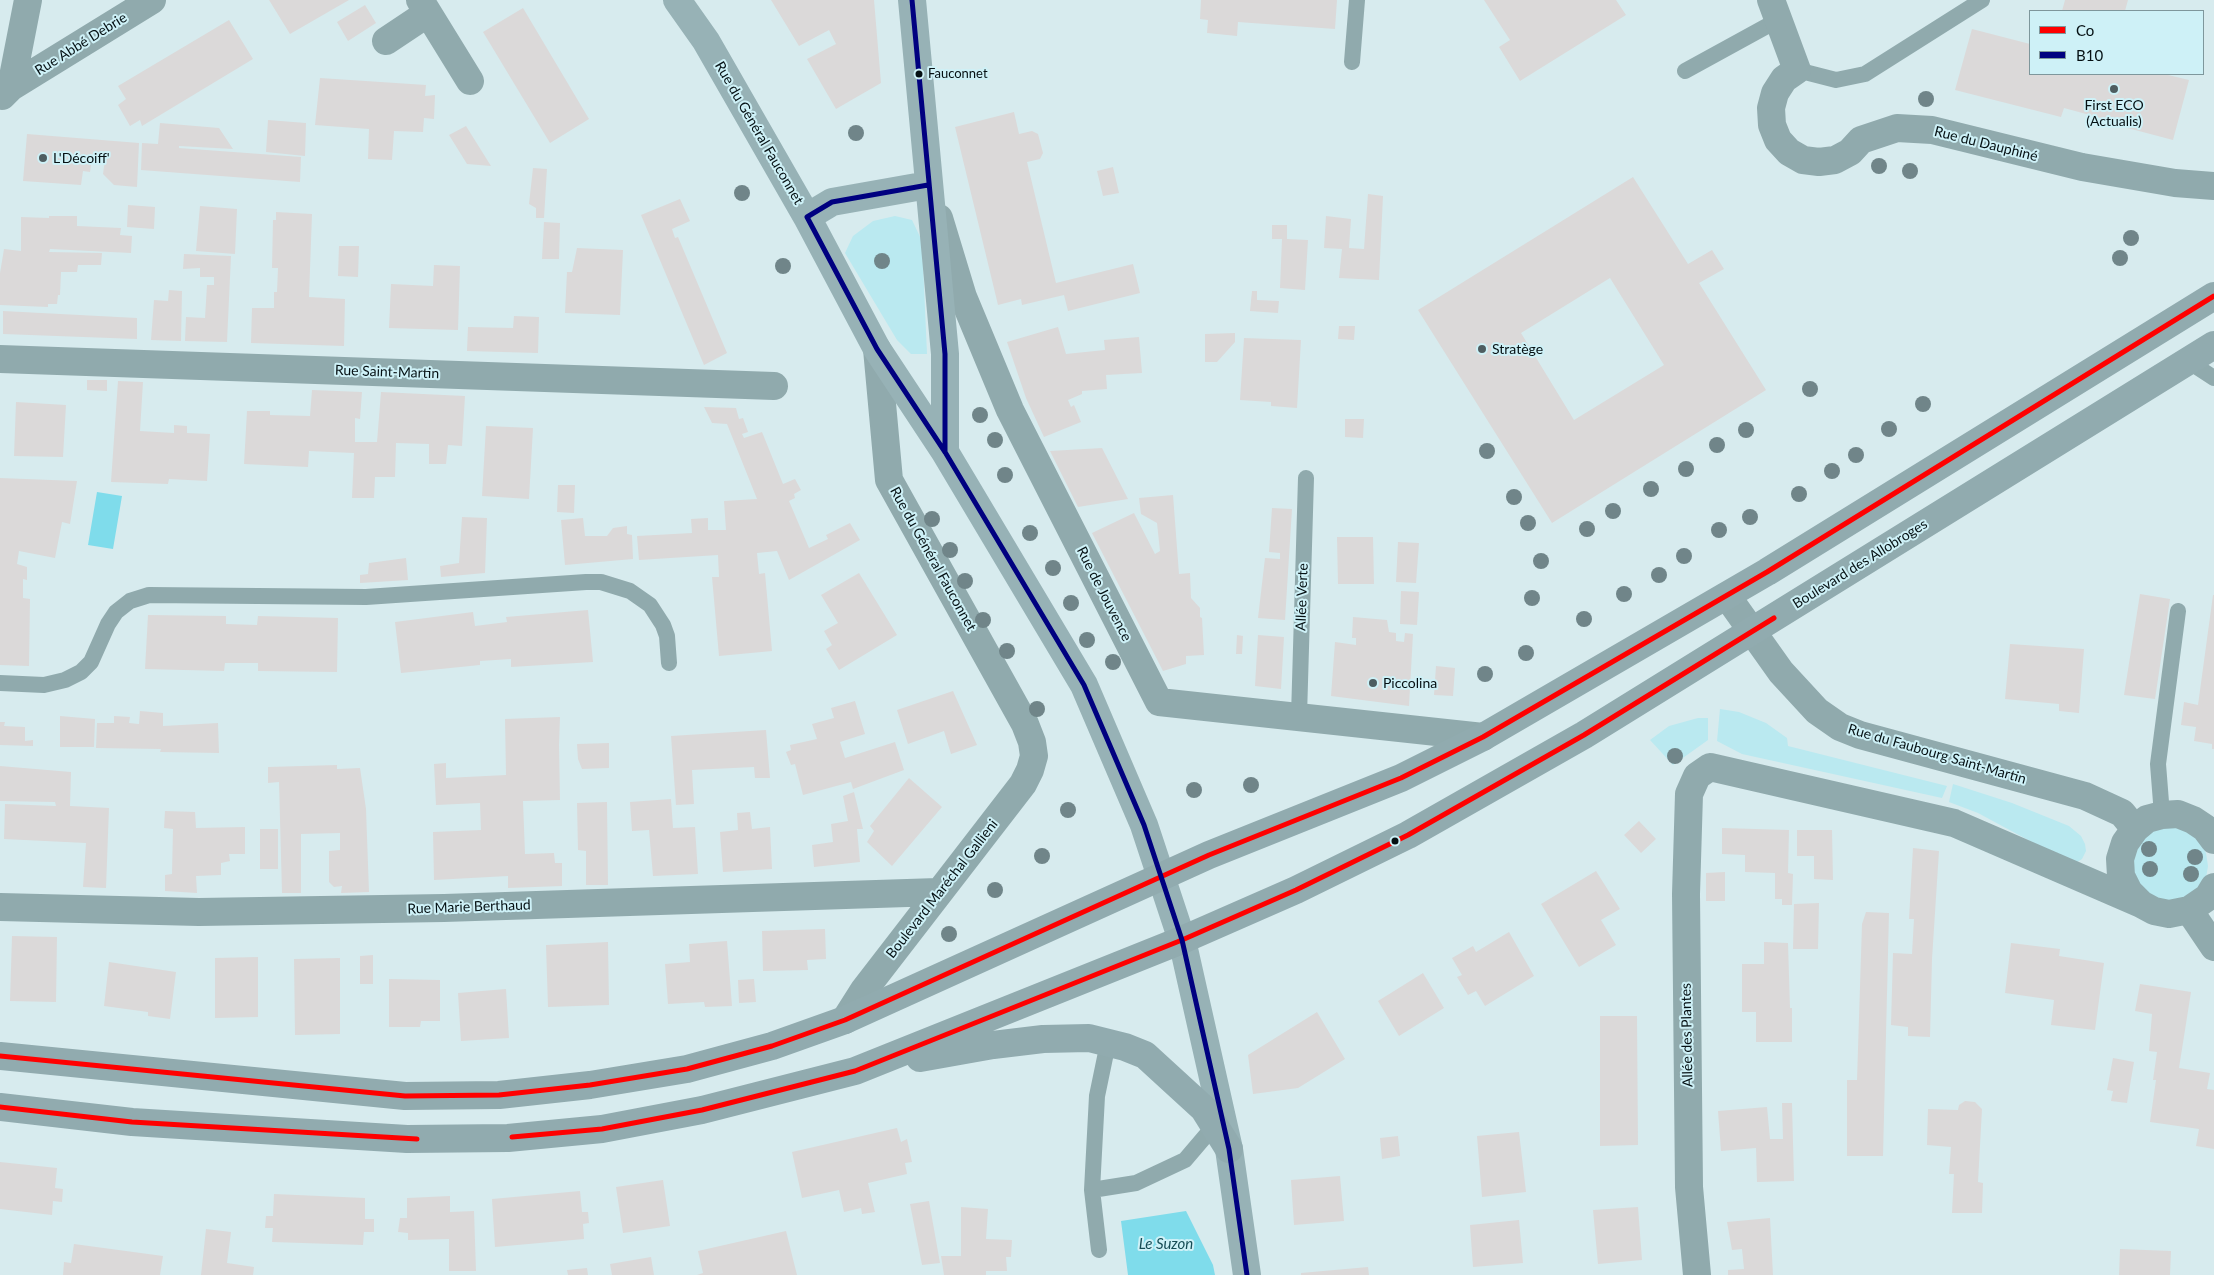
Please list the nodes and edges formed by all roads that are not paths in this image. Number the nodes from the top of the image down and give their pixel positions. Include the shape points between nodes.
1 (28, 0) edge
2 (152, 0) edge
3 (677, 0) edge
4 (912, 0) edge
5 (1357, 0) edge
6 (1982, 0) edge
7 (424, 6) edge
8 (1774, 10) edge
9 (386, 41) dead end
10 (1352, 62) dead end
11 (1797, 70) junction
12 (1685, 71) dead end
13 (470, 82) dead end
14 (5, 93) edge
15 (928, 184) junction
16 (2214, 186) edge
17 (807, 217) junction
18 (2214, 296) edge
19 (2214, 345) edge
20 (876, 349) junction
21 (0, 359) edge
22 (2188, 361) junction
23 (2214, 378) edge
24 (774, 386) dead end
25 (945, 452) junction
26 (1306, 478) dead end
27 (1727, 596) junction
28 (2178, 611) dead end
29 (1752, 631) junction
30 (669, 663) dead end
31 (0, 683) edge
32 (1298, 716) junction
33 (1483, 738) junction
34 (1034, 756) joint
35 (2162, 815) junction
36 (2135, 829) junction
37 (2214, 840) edge
38 (1160, 877) junction
39 (2214, 888) edge
40 (938, 892) junction
41 (2141, 904) junction
42 (0, 907) edge
43 (2189, 910) junction
44 (1182, 940) junction
45 (2214, 947) edge
46 (845, 1020) junction
47 (1108, 1043) junction
48 (0, 1056) edge
49 (855, 1071) junction
50 (0, 1107) edge
51 (1214, 1126) junction
52 (1229, 1149) junction
53 (1092, 1190) junction
54 (1099, 1250) dead end
55 (1247, 1275) edge
56 (1697, 1275) edge

1 - 14 street
2 - 14 street, Rue Abbé Debrie
3 - 17 main road, Rue du Général Fauconnet via 706,41
4 - 15 main road, Rue de Jouvence
5 - 10 lane
6 - 11 lane via 1865,74 1836,80
7 - 9 street
7 - 13 street
8 - 11 street
8 - 12 lane
11 - 16 street, Rue du Dauphiné via 1775,93 1771,108 1772,125 1778,140 1803,160 1835,160 1850,152 1861,140 1897,128 1932,130 2082,167 2175,184
15 - 17 main road via 832,202
15 - 25 main road, Rue de Jouvence via 945,354
15 - 32 street, Rue de Jouvence via 963,297 1010,410 1160,702
17 - 20 main road, Rue du Général Fauconnet
18 - 27 main road
19 - 22 main road, Boulevard des Allobroges
20 - 25 main road, Rue du Général Fauconnet
20 - 34 street, Rue du Général Fauconnet via 889,480 1025,724
21 - 24 street, Rue Saint-Martin
22 - 23 lane
22 - 29 main road, Boulevard des Allobroges
25 - 38 main road, Rue du Général Fauconnet via 1084,685 1144,825
26 - 32 lane, Allée Verte
27 - 29 street, Rue du Faubourg Saint-Martin
27 - 33 main road
28 - 35 lane via 2158,764
29 - 36 street, Rue du Faubourg Saint-Martin via 1781,672 1817,711 1840,727 2085,796 2122,813
29 - 44 main road, Boulevard des Allobroges via 1584,735 1408,835 1296,890
30 - 31 lane via 667,636 650,605 630,591 601,582 586,582 366,597 149,596 130,601 116,612 91,662 81,672 44,685
32 - 33 street, Rue de Jouvence
33 - 38 main road via 1401,778
34 - 40 street, Boulevard Maréchal Gallieni via 1023,784
35 - 36 street via 2147,819
35 - 37 street via 2178,814 2193,820
36 - 41 street via 2125,843 2120,860 2129,892
38 - 44 main road, Rue du Général Fauconnet
38 - 46 main road
39 - 43 street via 2208,897
40 - 42 street, Rue Marie Berthaud via 414,909 199,912
40 - 46 street, Boulevard Maréchal Gallieni
41 - 43 street via 2168,914
41 - 56 street, Allée des Plantes via 1954,823 1710,767 1697,776 1689,794 1686,894 1689,1187
43 - 45 street
44 - 49 main road
44 - 52 main road, Rue du Général Fauconnet
46 - 48 main road via 772,1046 687,1069 590,1086 499,1095 405,1096
47 - 49 main road via 1089,1038 1035,1040
47 - 51 main road via 1145,1055 1204,1109
47 - 53 lane via 1097,1096
49 - 50 main road via 702,1110 602,1129 508,1138 407,1139 132,1122
51 - 52 main road
51 - 53 lane via 1185,1160 1136,1183
52 - 55 main road, Rue du Général Fauconnet
53 - 54 lane

